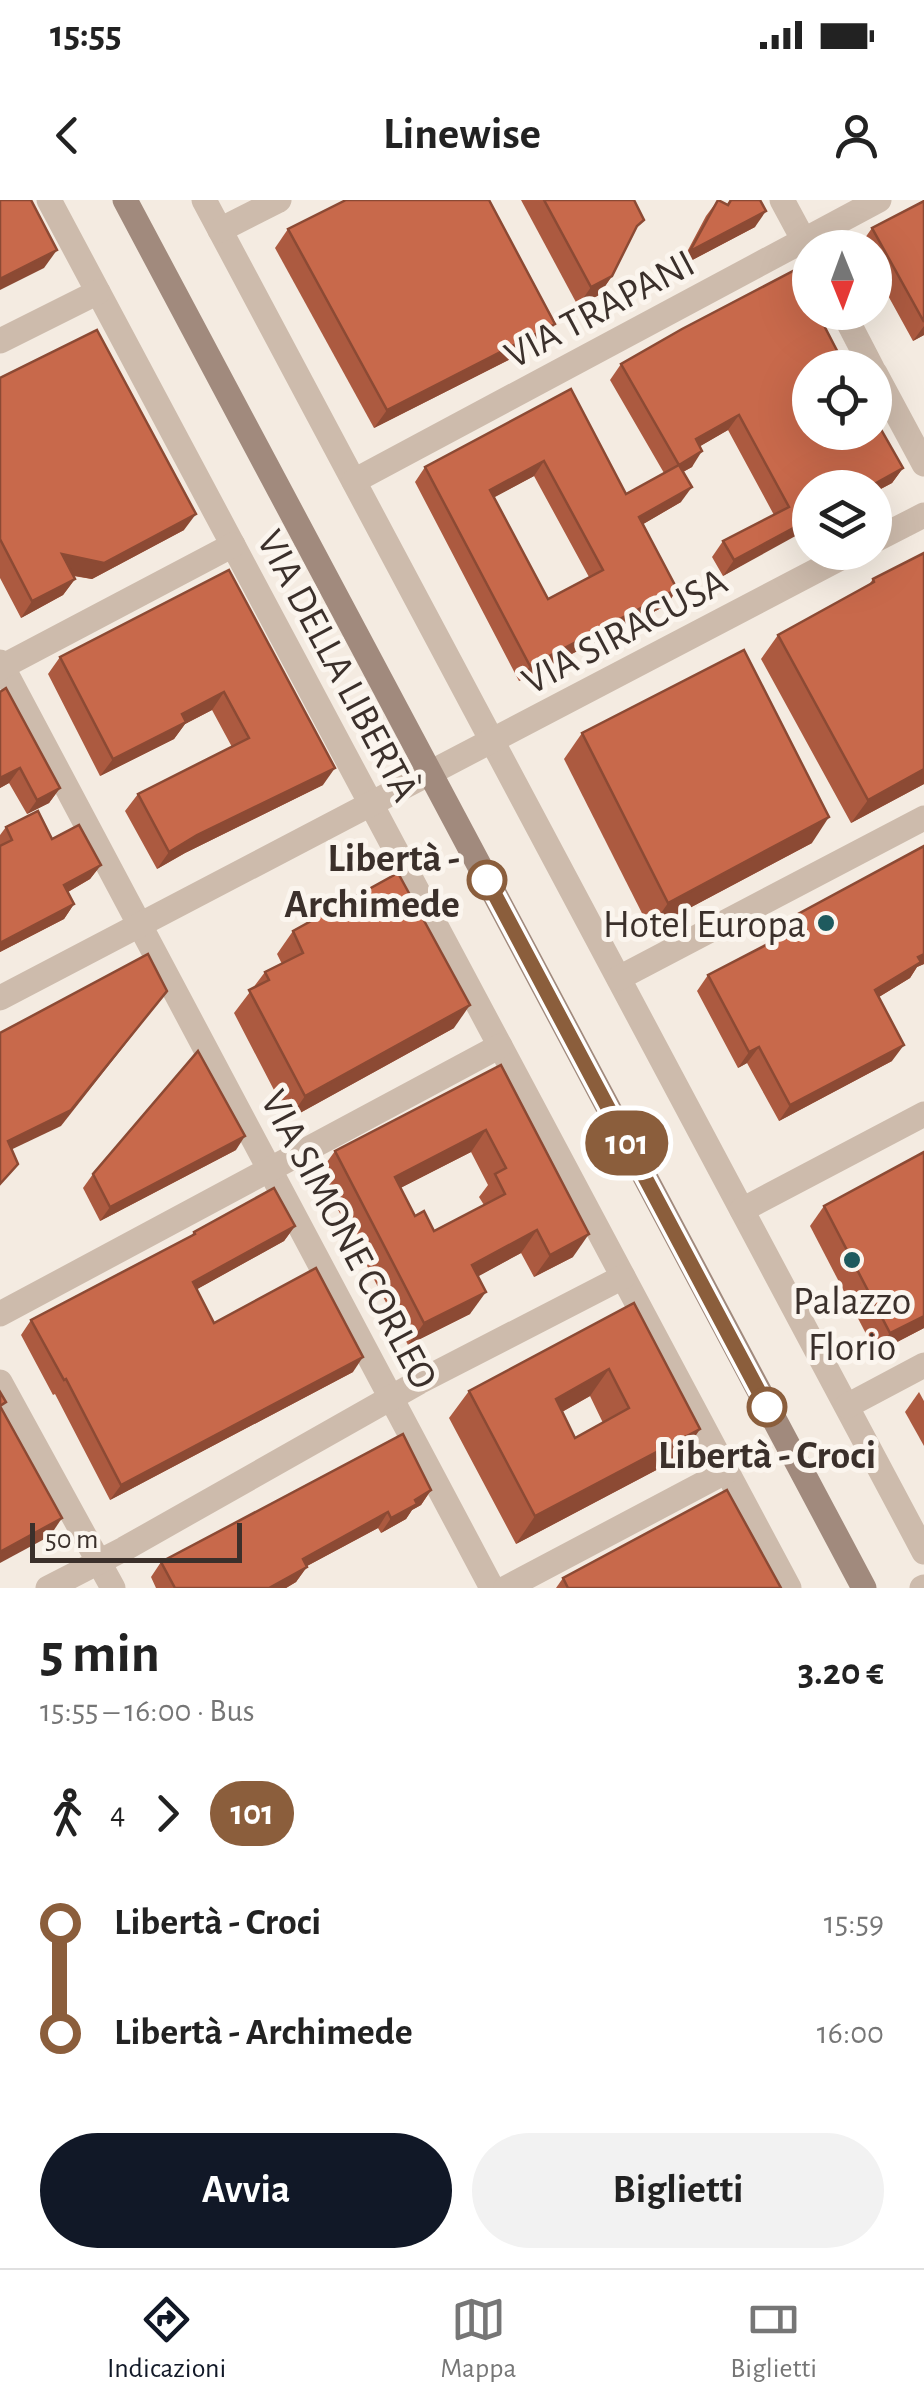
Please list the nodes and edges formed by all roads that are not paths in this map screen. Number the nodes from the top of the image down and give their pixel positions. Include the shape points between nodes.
1 (49, 200) edge
2 (125, 200) edge
3 (204, 200) edge
4 (280, 200) edge
5 (782, 200) edge
6 (879, 200) edge
7 (220, 230) junction
8 (798, 230) edge
9 (832, 230) edge
10 (792, 254) edge
11 (98, 292) junction
12 (0, 341) edge
13 (892, 404) edge
14 (924, 464) edge
15 (354, 481) junction
16 (924, 514) edge
17 (892, 531) edge
18 (233, 545) junction
19 (818, 570) edge
20 (1, 665) edge
21 (493, 741) junction
22 (431, 774) junction
23 (372, 806) junction
24 (924, 818) edge
25 (139, 927) junction
26 (618, 978) junction
27 (0, 998) edge
28 (500, 1046) junction
29 (924, 1114) edge
30 (269, 1168) junction
31 (742, 1210) junction
32 (623, 1277) junction
33 (0, 1314) edge
34 (924, 1365) edge
35 (0, 1382) edge
36 (392, 1398) junction
37 (847, 1406) junction
38 (727, 1471) junction
39 (924, 1552) edge
40 (99, 1562) junction
41 (48, 1588) edge
42 (114, 1588) edge
43 (492, 1588) edge
44 (506, 1588) edge
45 (789, 1588) edge
46 (864, 1588) edge

1 - 11 street, VIA DELLA LIBERTÀ
2 - 22 street, VIA DELLA LIBERTÀ
3 - 7 street
4 - 7 street
5 - 8 street
6 - 9 street, VIA TRAPANI
7 - 15 street
10 - 15 street, VIA TRAPANI
11 - 12 street
11 - 18 street, VIA DELLA LIBERTÀ
13 - 14 street
15 - 21 street
16 - 17 street
18 - 20 street
18 - 23 street, VIA DELLA LIBERTÀ
19 - 21 street, VIA SIRACUSA
20 - 25 street, VIA SIMONE CORLEO
21 - 22 street, VIA SIRACUSA
21 - 26 street
22 - 23 street, VIA SIRACUSA
22 - 46 street, VIA DELLA LIBERTÀ
23 - 25 street, VIA SIRACUSA
23 - 28 street, VIA DELLA LIBERTÀ
24 - 26 street
25 - 27 street, VIA SIRACUSA
25 - 30 street, VIA SIMONE CORLEO
26 - 31 street
28 - 30 street
28 - 32 street, VIA DELLA LIBERTÀ
29 - 31 street
30 - 33 street
30 - 36 street, VIA SIMONE CORLEO
31 - 37 street
32 - 36 street
32 - 38 street, VIA DELLA LIBERTÀ
34 - 37 street
35 - 40 street
36 - 40 street
36 - 43 street, VIA SIMONE CORLEO
37 - 39 street
38 - 44 street
38 - 45 street, VIA DELLA LIBERTÀ
40 - 41 street
40 - 42 street

